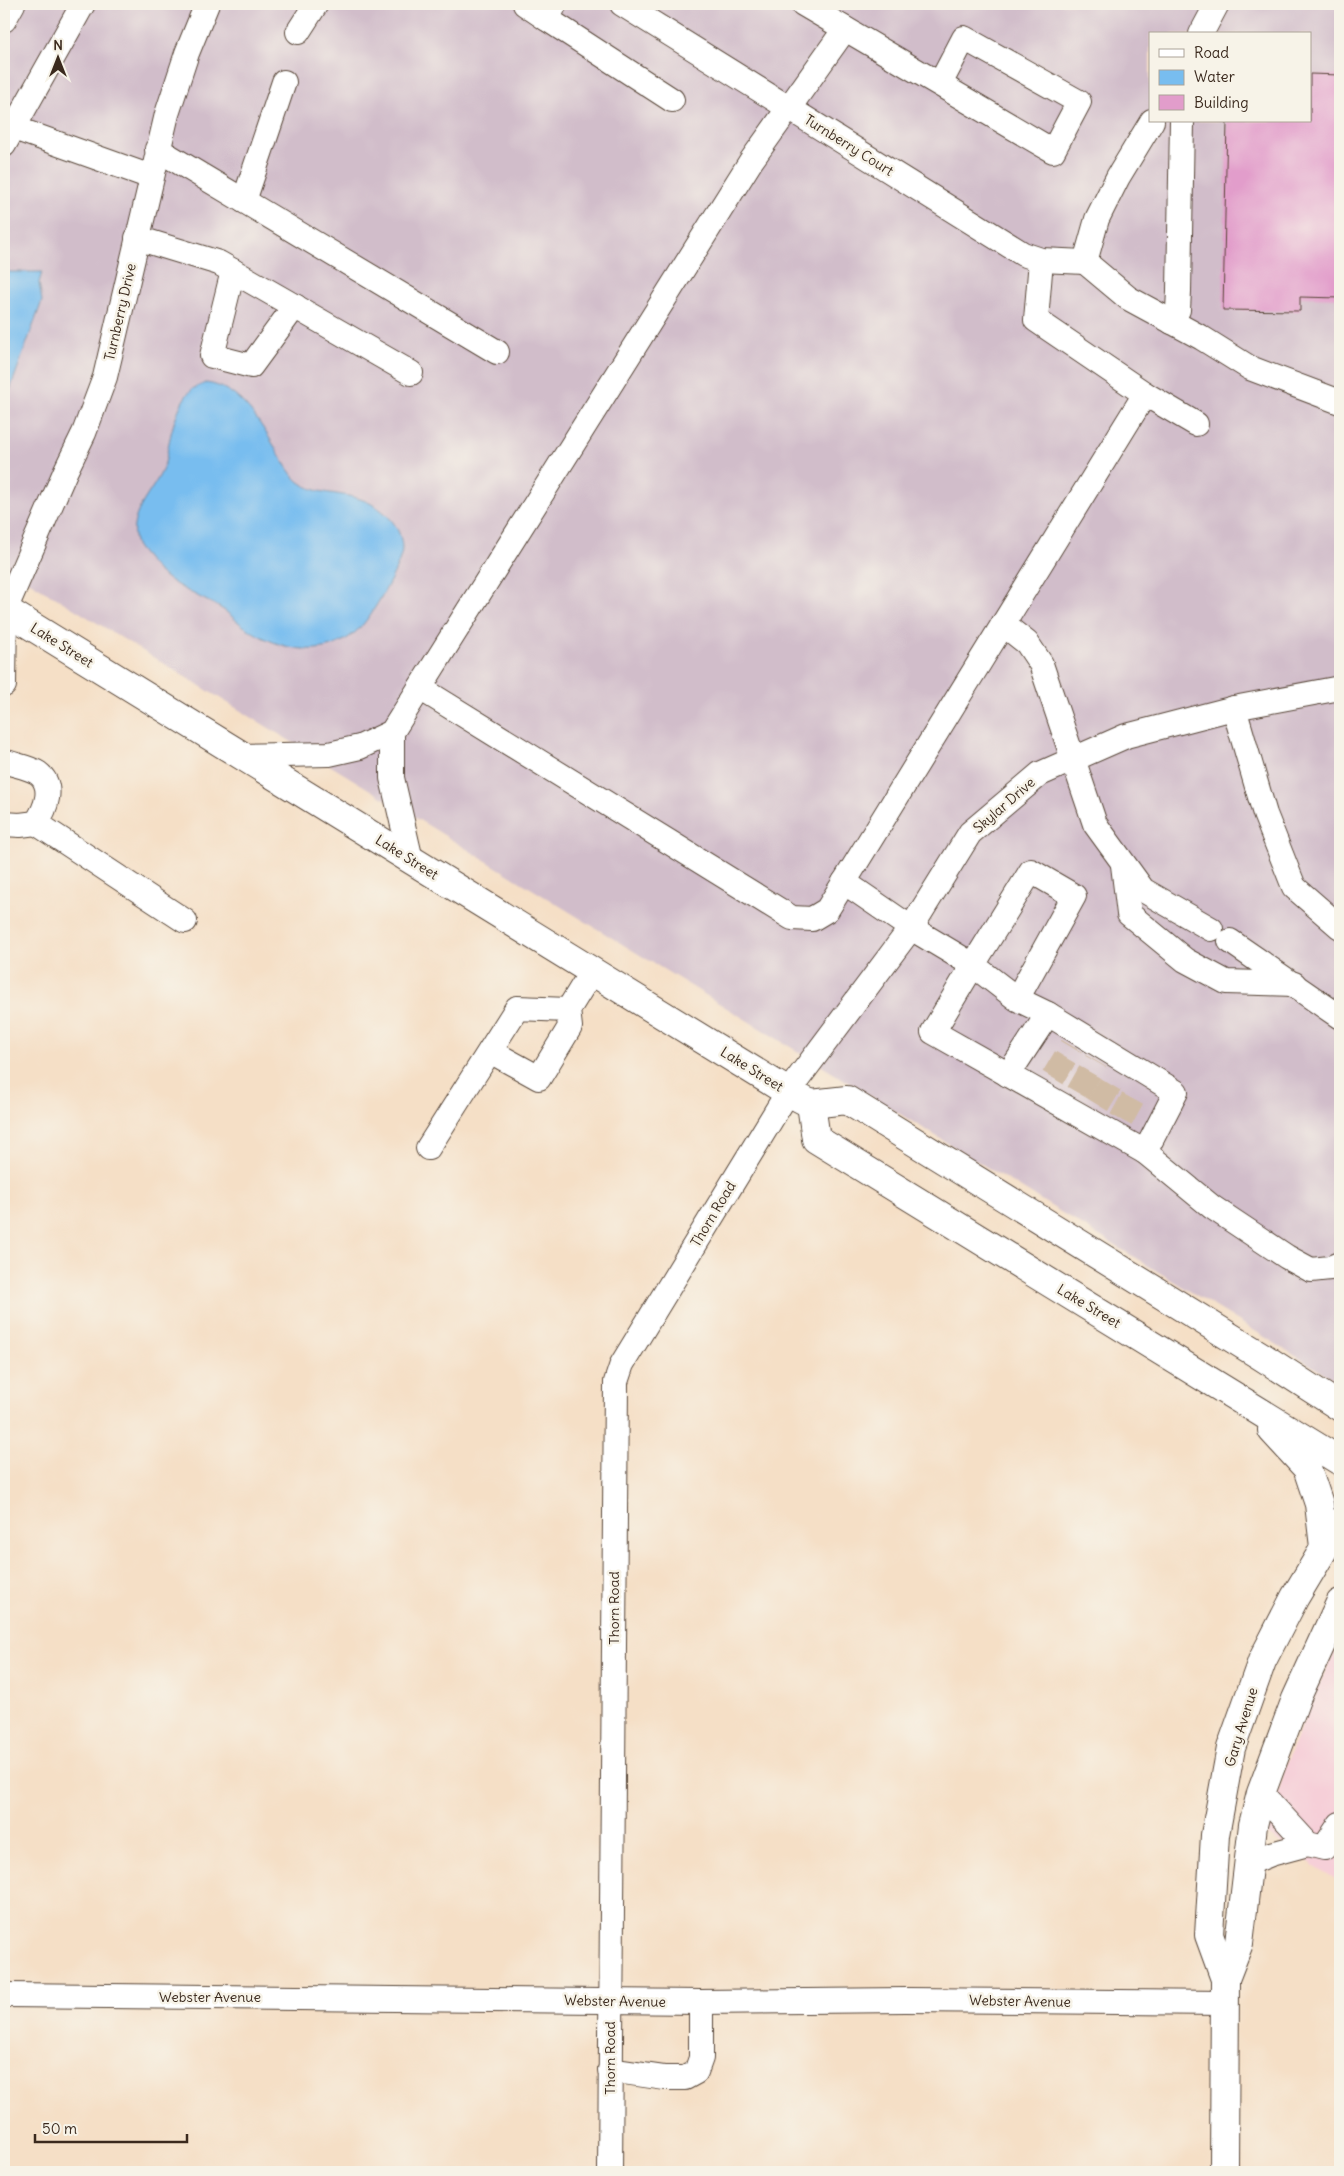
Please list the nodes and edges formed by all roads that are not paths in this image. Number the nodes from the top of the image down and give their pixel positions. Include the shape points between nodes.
1 (13, 4) edge
2 (82, 4) edge
3 (208, 4) edge
4 (316, 4) edge
5 (525, 4) edge
6 (622, 4) edge
7 (803, 4) edge
8 (1217, 4) edge
9 (551, 12) edge
10 (4, 20) edge
11 (845, 28) junction
12 (298, 32) dead end
13 (1202, 32) edge
14 (284, 82) dead end
15 (940, 84) junction
16 (672, 100) dead end
17 (789, 108) junction
18 (1151, 122) edge
19 (1182, 122) edge
20 (7, 131) edge
21 (157, 149) junction
22 (151, 177) junction
23 (244, 201) junction
24 (137, 238) junction
25 (1041, 260) junction
26 (1085, 262) junction
27 (233, 271) junction
28 (295, 306) junction
29 (1172, 322) junction
30 (497, 352) dead end
31 (411, 373) dead end
32 (1145, 394) junction
33 (1340, 402) edge
34 (1196, 424) dead end
35 (4, 610) edge
36 (1003, 624) junction
37 (4, 685) edge
38 (420, 688) junction
39 (1340, 688) edge
40 (1234, 708) junction
41 (392, 732) junction
42 (242, 756) junction
43 (1072, 760) junction
44 (4, 761) edge
45 (36, 823) junction
46 (4, 824) edge
47 (411, 860) junction
48 (1123, 862) junction
49 (844, 882) junction
50 (185, 920) dead end
51 (1340, 927) edge
52 (911, 928) junction
53 (973, 966) junction
54 (592, 970) junction
55 (1294, 984) junction
56 (1017, 1000) junction
57 (568, 1010) junction
58 (1048, 1014) junction
59 (1340, 1017) edge
60 (490, 1051) junction
61 (1008, 1075) junction
62 (800, 1098) junction
63 (428, 1148) dead end
64 (1145, 1152) junction
65 (1340, 1264) edge
66 (1239, 1397) junction
67 (1340, 1407) edge
68 (1340, 1461) edge
69 (1340, 1522) edge
70 (1324, 1547) junction
71 (1340, 1604) edge
72 (1261, 1793) junction
73 (1340, 1824) edge
74 (1308, 1844) junction
75 (1249, 1862) junction
76 (1225, 1991) junction
77 (4, 1995) edge
78 (611, 2000) junction
79 (702, 2002) junction
80 (610, 2070) junction
81 (610, 2172) edge
82 (1224, 2172) edge

1 - 10 street
2 - 20 street
3 - 21 street, Turnberry Drive via 187,53
4 - 12 street
5 - 9 street
6 - 17 street, Turnberry Court
7 - 11 street
8 - 13 street
9 - 16 street
11 - 15 street
11 - 17 street
14 - 23 street
15 - 15 street via 1053,151 1079,102 964,38
17 - 25 street, Turnberry Court via 1023,254
17 - 38 street via 751,161
18 - 26 street via 1097,219
19 - 29 street via 1179,291 1178,310
20 - 22 street
21 - 22 street, Turnberry Drive
21 - 23 street
22 - 24 street, Turnberry Drive
23 - 30 street
24 - 27 street via 218,262
24 - 35 street, Turnberry Drive via 105,378
25 - 26 street, Turnberry Court
25 - 32 street via 1036,320
26 - 29 street via 1128,298
27 - 28 street
27 - 28 street via 212,356 251,366
28 - 31 street
29 - 33 street via 1250,368
32 - 34 street
32 - 36 street
35 - 37 street
35 - 42 main road, Lake Street
36 - 43 street via 1027,643 1041,664
36 - 49 street
38 - 41 street
38 - 49 street via 792,918 812,919 827,910
39 - 40 street, Skylar Drive
40 - 43 street, Skylar Drive via 1126,736
40 - 51 street via 1265,814 1294,887
41 - 42 street via 360,748 330,754
41 - 47 street via 392,778
42 - 47 main road, Lake Street
43 - 48 street via 1095,824
43 - 52 street, Skylar Drive via 1040,774 970,834
44 - 45 street via 37,773 46,782 45,811
45 - 46 street
45 - 50 street
47 - 54 main road, Lake Street
48 - 55 street via 1143,890 1221,935
48 - 55 street via 1129,914 1185,960 1226,982
49 - 52 street
52 - 53 street
52 - 62 street, Skylar Drive
53 - 56 street
53 - 56 street via 1031,871 1074,896
53 - 61 street via 933,1032
54 - 57 street
54 - 62 main road, Lake Street
55 - 59 street
56 - 58 street
57 - 60 street via 517,1008
57 - 60 street via 570,1027 539,1078
58 - 61 street
58 - 64 street via 1076,1040 1142,1081 1176,1092
60 - 63 street
61 - 64 street via 1048,1086 1117,1127
62 - 66 main road, Lake Street via 816,1139
62 - 67 main road via 847,1100
62 - 78 street, Thorn Road via 622,1364 616,1382
64 - 65 street via 1212,1206 1287,1257 1311,1270
66 - 68 main road, Lake Street
66 - 70 main road via 1308,1468 1319,1504
69 - 70 main road, Gary Avenue
70 - 76 main road, Gary Avenue via 1262,1661 1231,1748 1215,1835 1209,1935
71 - 72 main road, Gary Avenue via 1296,1699
72 - 74 street
72 - 75 main road, Gary Avenue
73 - 74 street via 1324,1848
74 - 75 street
75 - 76 main road, Gary Avenue via 1240,1944
76 - 79 street, Webster Avenue
76 - 82 main road, Gary Avenue
77 - 78 street, Webster Avenue
78 - 79 street, Webster Avenue
78 - 80 street, Thorn Road
79 - 80 street via 702,2058 696,2072 685,2078 665,2078
80 - 81 street, Thorn Road

